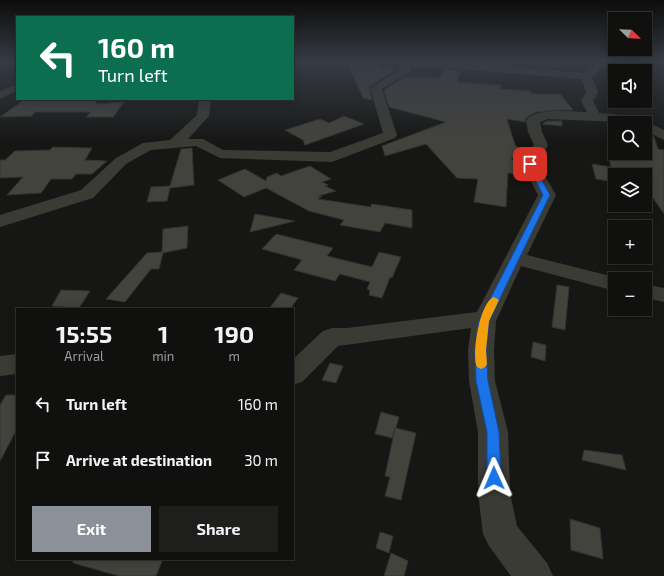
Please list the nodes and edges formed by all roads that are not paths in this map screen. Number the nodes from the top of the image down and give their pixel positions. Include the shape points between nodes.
1 (13, 89) edge
2 (376, 89) edge
3 (591, 89) edge
4 (0, 95) edge
5 (205, 100) edge
6 (595, 116) junction
7 (608, 117) edge
8 (652, 129) edge
9 (664, 136) edge
10 (174, 144) junction
11 (0, 221) edge
12 (515, 258) junction
13 (608, 282) edge
14 (652, 293) edge
15 (664, 296) edge
16 (484, 321) junction
17 (16, 364) edge
18 (0, 366) edge
19 (294, 374) edge
20 (534, 576) edge

1 - 4 street
2 - 10 street via 390,135 332,157 220,154 198,142
3 - 6 street via 587,101
5 - 10 street via 203,116
6 - 7 street
6 - 12 street via 545,115 534,120 535,132 541,145 530,164 547,195
8 - 9 street
10 - 11 street via 148,146 121,161 87,194
12 - 13 street
12 - 16 street
14 - 15 street
16 - 19 street via 471,320 332,337
16 - 20 street via 481,350 482,381 493,432 494,493 502,534
17 - 18 street

